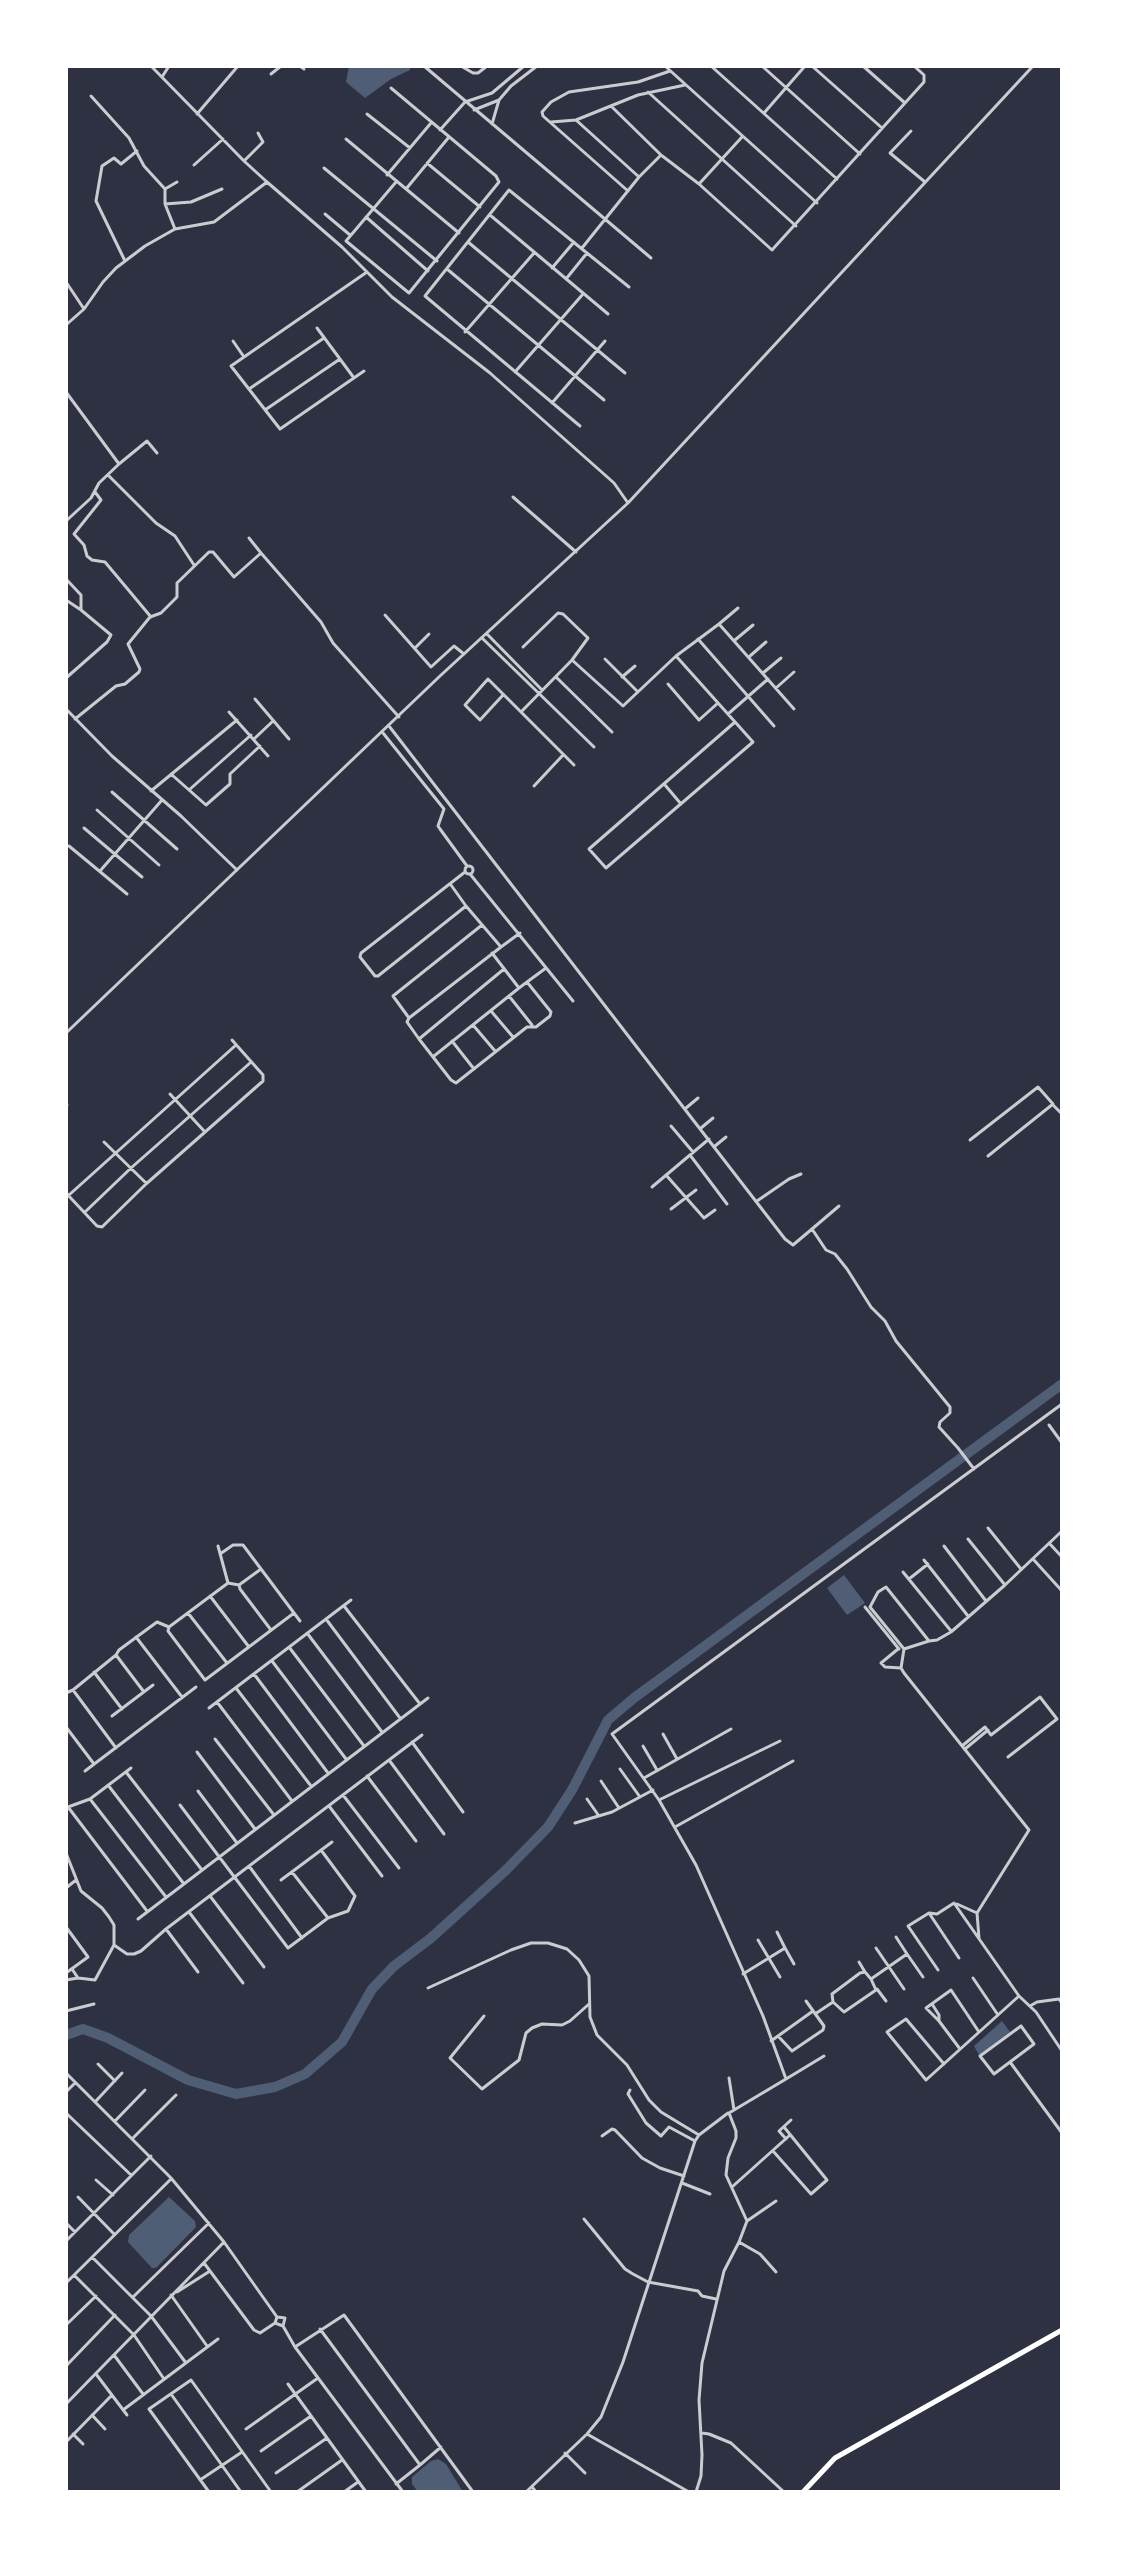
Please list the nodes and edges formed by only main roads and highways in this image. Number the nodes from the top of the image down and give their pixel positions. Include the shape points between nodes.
1 (1062, 2330) edge
2 (803, 2492) edge

1 - 2 main road via 835,2458

